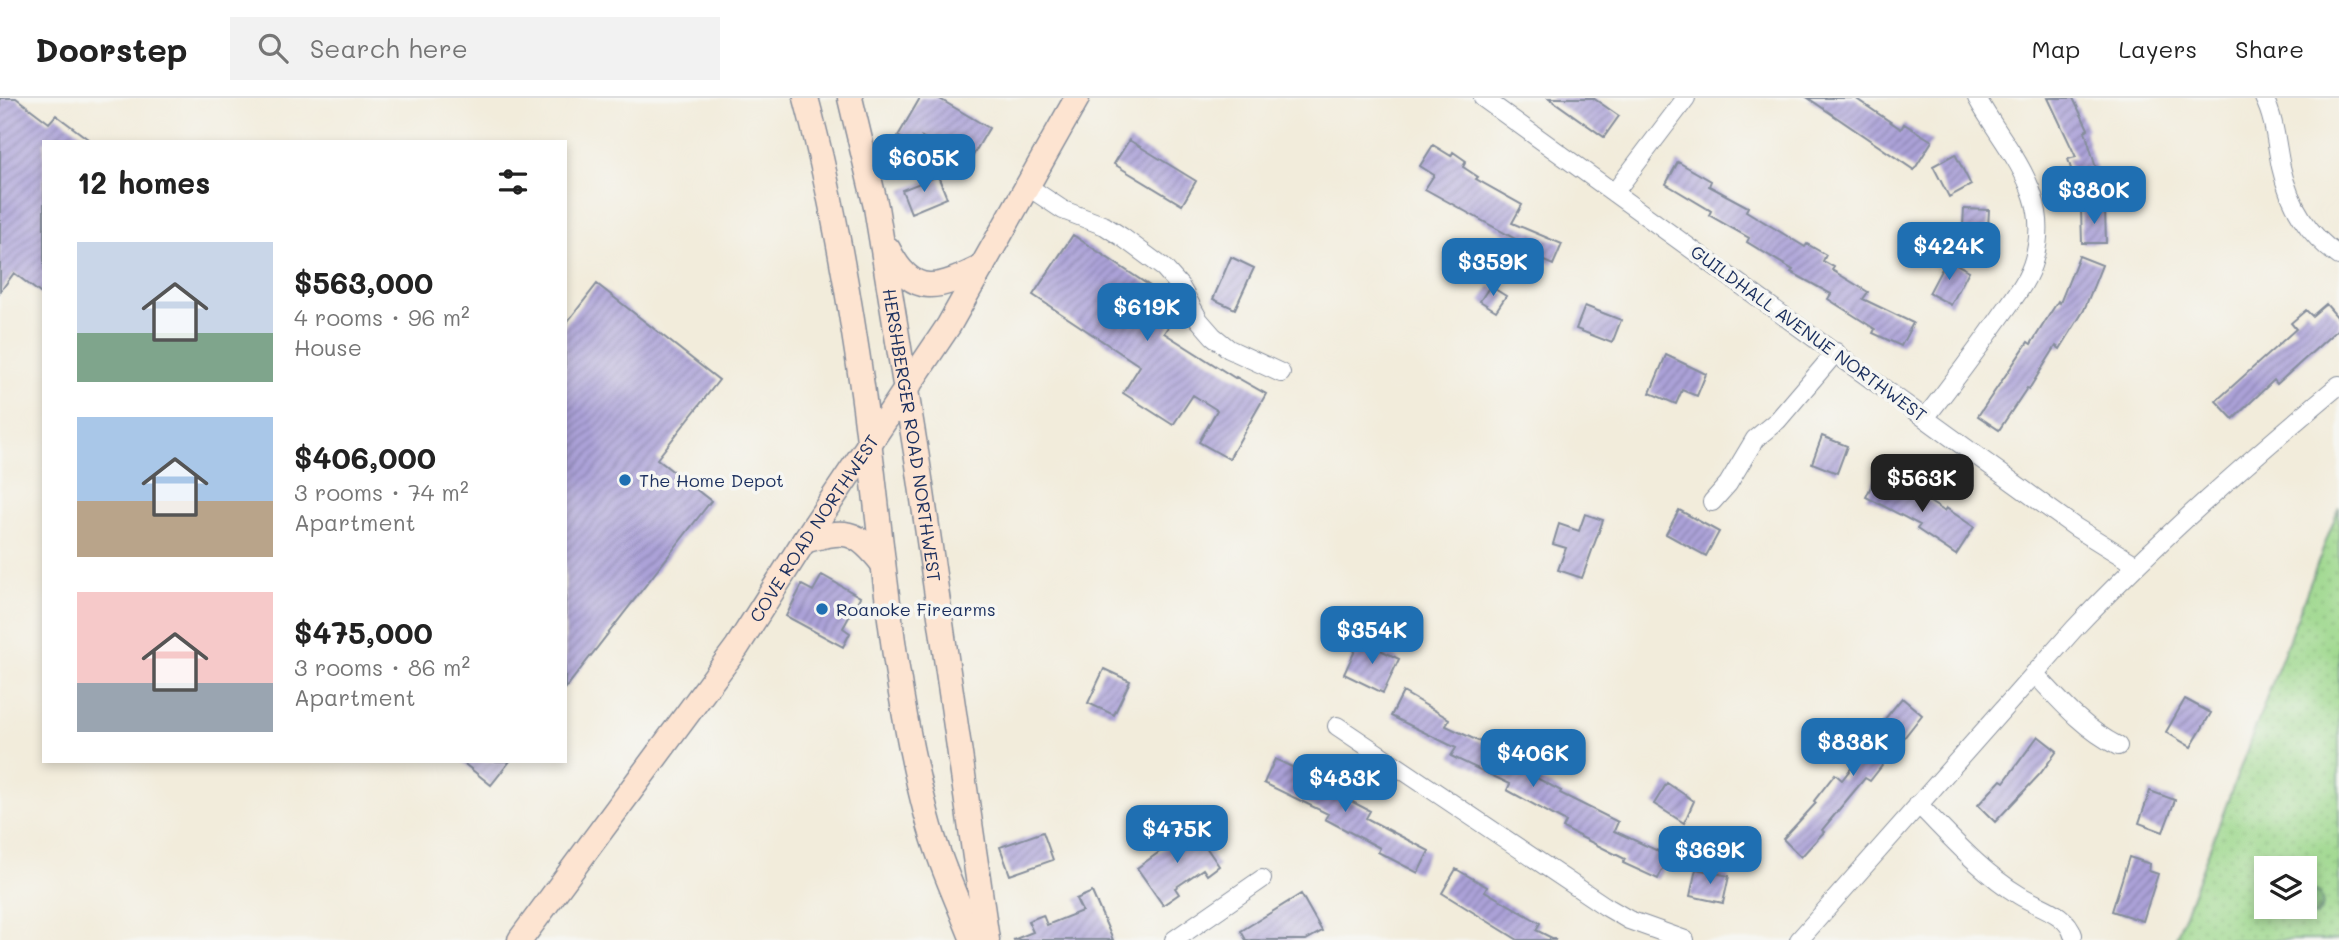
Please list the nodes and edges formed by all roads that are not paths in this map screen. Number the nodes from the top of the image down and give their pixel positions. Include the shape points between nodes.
1 (806, 98) edge
2 (850, 98) edge
3 (1077, 98) edge
4 (1483, 98) edge
5 (1686, 98) edge
6 (1978, 98) edge
7 (2264, 98) edge
8 (1027, 186) junction
9 (1614, 193) junction
10 (881, 235) junction
11 (2339, 256) edge
12 (982, 267) junction
13 (1836, 352) junction
14 (1281, 373) dead end
15 (2339, 386) edge
16 (906, 389) junction
17 (1925, 418) junction
18 (869, 444) junction
19 (1712, 502) dead end
20 (804, 541) junction
21 (883, 564) junction
22 (2136, 565) junction
23 (2034, 673) junction
24 (1337, 726) dead end
25 (2118, 746) dead end
26 (1918, 804) junction
27 (1262, 879) dead end
28 (2073, 935) dead end
29 (520, 940) edge
30 (973, 940) edge
31 (987, 940) edge
32 (1174, 940) edge
33 (1685, 940) edge
34 (1799, 940) edge

1 - 18 main road via 846,288
2 - 10 main road, HERSHBERGER ROAD NORTHWEST
3 - 8 main road, COVE ROAD NORTHWEST
4 - 9 street, GUILDHALL AVENUE NORTHWEST
5 - 9 street
6 - 17 street via 2023,172 2033,197 2039,237 2025,281
7 - 11 street via 2289,193 2312,232
8 - 12 main road, COVE ROAD NORTHWEST
8 - 14 street via 1063,210 1122,237 1164,268 1213,336 1229,349
9 - 13 street, GUILDHALL AVENUE NORTHWEST
10 - 12 main road via 895,263 914,282 950,283
10 - 16 main road, HERSHBERGER ROAD NORTHWEST
12 - 16 main road, COVE ROAD NORTHWEST
13 - 17 street, GUILDHALL AVENUE NORTHWEST
13 - 19 street via 1755,439
15 - 22 street
16 - 18 main road, COVE ROAD NORTHWEST
16 - 31 main road, HERSHBERGER ROAD NORTHWEST
17 - 22 street, GUILDHALL AVENUE NORTHWEST via 2075,527
18 - 20 main road, COVE ROAD NORTHWEST
18 - 21 main road
20 - 21 main road via 846,532 863,540
20 - 29 main road, COVE ROAD NORTHWEST via 737,647
21 - 30 main road via 927,817
22 - 23 street
23 - 25 street via 2098,736
23 - 26 street
24 - 33 street via 1605,906
26 - 28 street via 1974,861 2007,888 2064,919
26 - 34 street
27 - 32 street

